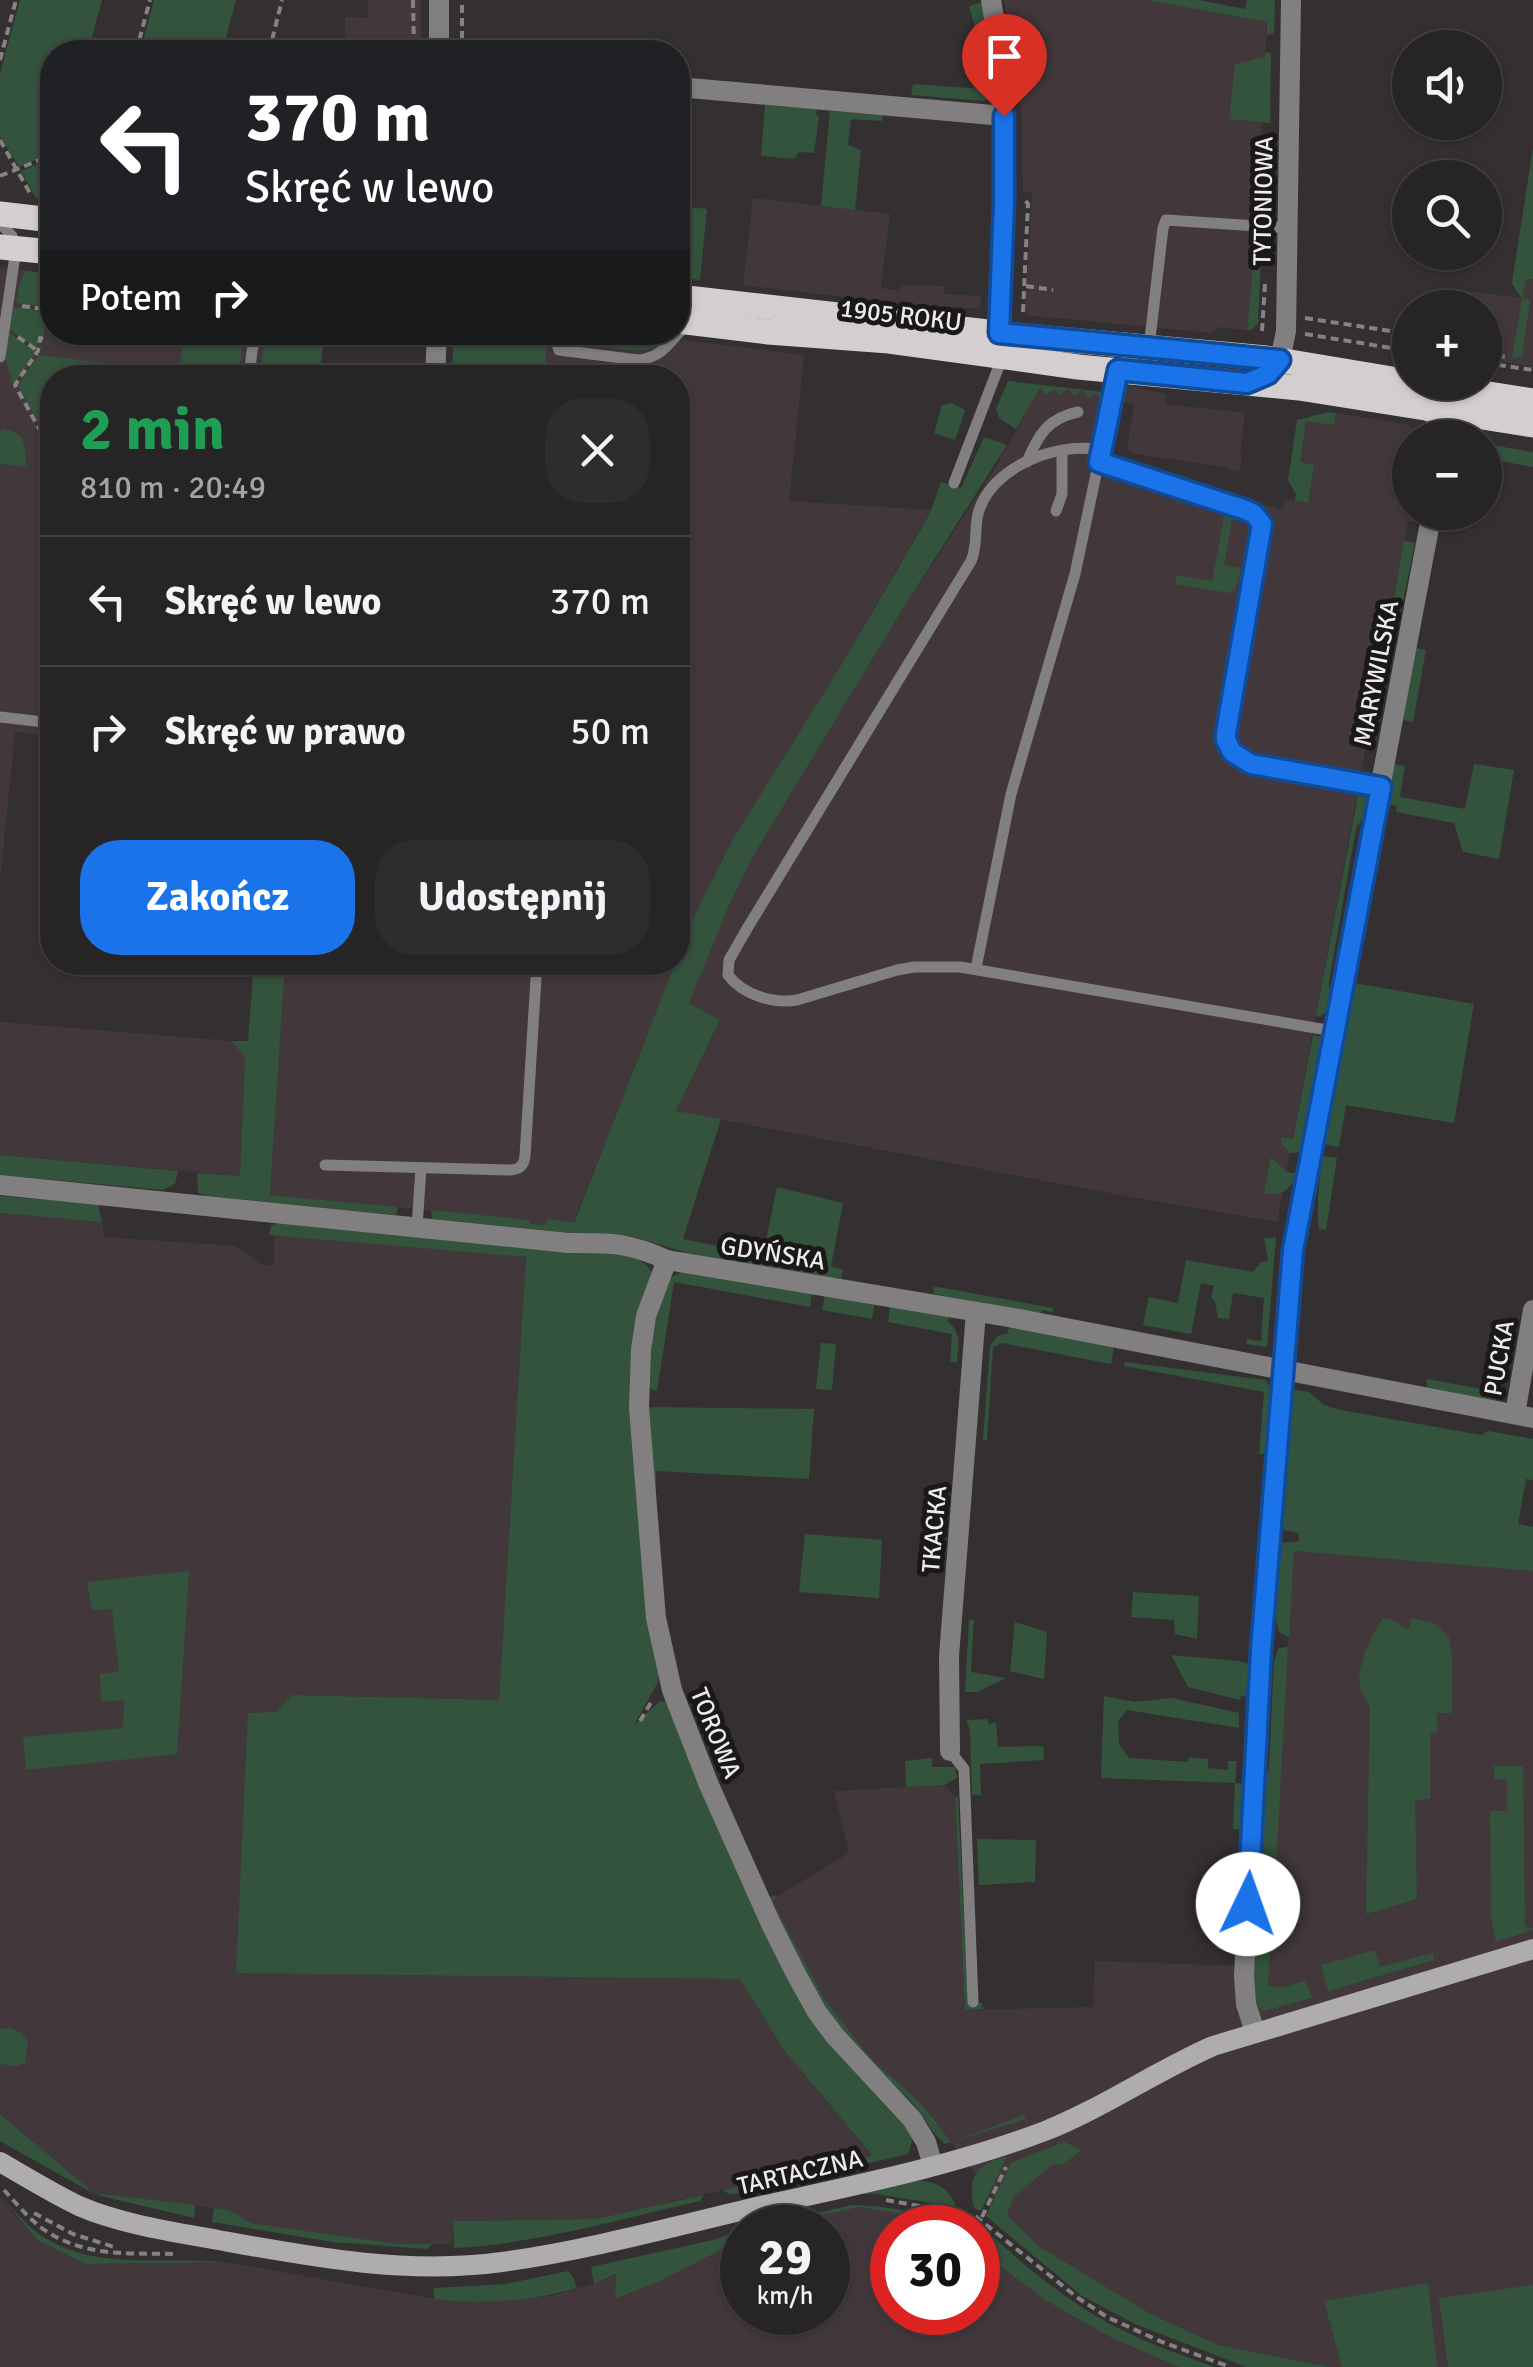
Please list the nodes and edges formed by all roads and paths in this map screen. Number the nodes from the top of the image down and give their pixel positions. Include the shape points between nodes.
1 (16, 0) edge
2 (150, 0) edge
3 (282, 0) edge
4 (413, 0) edge
5 (439, 0) edge
6 (462, 0) edge
7 (991, 0) edge
8 (1291, 0) edge
9 (2, 22) edge
10 (10, 24) junction
11 (131, 39) dead end
12 (135, 40) edge
13 (139, 40) edge
14 (271, 40) edge
15 (414, 40) edge
16 (439, 40) edge
17 (462, 40) edge
18 (0, 60) edge
19 (690, 88) edge
20 (1004, 116) junction
21 (0, 140) edge
22 (40, 161) edge
23 (18, 171) junction
24 (0, 176) edge
25 (18, 216) edge
26 (1288, 228) junction
27 (8, 248) edge
28 (40, 251) edge
29 (1026, 286) dead end
30 (1052, 290) dead end
31 (690, 299) edge
32 (8, 304) junction
33 (40, 308) edge
34 (690, 323) edge
35 (1293, 324) junction
36 (4, 328) junction
37 (1392, 332) edge
38 (40, 338) edge
39 (557, 345) edge
40 (668, 345) edge
41 (1001, 346) junction
42 (1392, 347) edge
43 (1158, 348) junction
44 (38, 351) junction
45 (1502, 356) edge
46 (0, 357) edge
47 (1280, 360) junction
48 (1502, 365) joint
49 (1118, 370) junction
50 (1533, 370) edge
51 (1392, 379) edge
52 (1247, 383) junction
53 (1502, 396) edge
54 (1533, 401) edge
55 (1426, 408) junction
56 (1078, 412) dead end
57 (1469, 414) junction
58 (1435, 420) edge
59 (1458, 420) edge
60 (1533, 425) edge
61 (40, 430) edge
62 (1062, 452) junction
63 (1100, 456) junction
64 (1028, 462) junction
65 (954, 484) dead end
66 (1056, 511) dead end
67 (1429, 530) edge
68 (0, 717) edge
69 (40, 722) edge
70 (1381, 787) junction
71 (976, 968) junction
72 (536, 975) edge
73 (1333, 1031) junction
74 (325, 1165) dead end
75 (421, 1168) junction
76 (0, 1185) edge
77 (417, 1227) junction
78 (667, 1260) junction
79 (1533, 1310) edge
80 (976, 1312) junction
81 (1283, 1369) junction
82 (1524, 1416) edge
83 (950, 1751) joint
84 (1533, 1949) edge
85 (973, 2002) dead end
86 (1255, 2032) junction
87 (1010, 2158) dead end
88 (0, 2162) edge
89 (933, 2166) junction
90 (987, 2205) edge
91 (34, 2213) dead end
92 (73, 2234) junction
93 (1000, 2234) edge
94 (69, 2244) dead end
95 (114, 2247) dead end
96 (1230, 2367) edge

1 - 10 path
2 - 13 path
3 - 14 path
4 - 15 path
5 - 16 street
6 - 17 path
7 - 20 street
8 - 26 street, TYTONIOWA
9 - 10 path
10 - 18 path
11 - 12 path
19 - 20 street
20 - 41 street
21 - 23 path
22 - 23 path
23 - 24 path
23 - 25 path
25 - 27 lane
26 - 35 street, TYTONIOWA
26 - 43 lane via 1166,220
27 - 28 main road
27 - 32 lane
29 - 30 path
31 - 41 main road, 1905 ROKU
32 - 33 path
32 - 36 lane
34 - 41 main road, 1905 ROKU
35 - 37 path
35 - 42 path
35 - 47 street, TYTONIOWA
36 - 44 path
36 - 46 lane
38 - 44 path
39 - 40 lane via 644,360
41 - 43 main road, 1905 ROKU
41 - 49 main road, 1905 ROKU
41 - 65 lane
43 - 47 main road, 1905 ROKU
43 - 49 lane via 1130,356
44 - 61 path via 16,385
45 - 48 path
47 - 51 main road, 1905 ROKU
47 - 52 street
48 - 50 path
49 - 52 main road, 1905 ROKU
49 - 63 lane
52 - 55 main road, 1905 ROKU
53 - 54 main road, 1905 ROKU
55 - 57 main road, 1905 ROKU
55 - 58 street
56 - 64 lane via 1049,423
57 - 59 street
57 - 60 main road, 1905 ROKU
62 - 63 lane via 1087,447
62 - 64 lane
62 - 66 lane
63 - 70 lane via 1246,510 1262,524 1226,733 1232,752 1251,764
63 - 71 lane via 1075,574 1011,794
64 - 71 lane via 998,480 982,506 971,561 727,971 736,984 779,1002 914,967
67 - 70 street, MARYWILSKA
68 - 69 lane
70 - 73 street, MARYWILSKA
71 - 73 lane
72 - 75 lane via 524,1161 508,1170
73 - 81 street, MARYWILSKA via 1296,1229
74 - 75 lane
75 - 77 lane
76 - 77 street, GDYŃSKA
77 - 78 street, GDYŃSKA via 621,1244
78 - 80 street, GDYŃSKA
78 - 89 street, TOROWA via 646,1316 639,1408 656,1618 672,1690 796,1974 835,2036 912,2118
79 - 82 street, PUCKA
80 - 81 street, GDYŃSKA
80 - 83 street, TKACKA via 949,1656
81 - 82 street, GDYŃSKA
81 - 86 street, MARYWILSKA via 1244,1976
83 - 85 lane via 964,1769
84 - 86 street, TARTACZNA
86 - 89 street, TARTACZNA via 1177,2062 1050,2129
87 - 90 path
88 - 89 street, TARTACZNA via 106,2216 294,2254 424,2266 532,2257
91 - 92 path
92 - 94 path
92 - 95 path
93 - 96 path via 1108,2316

